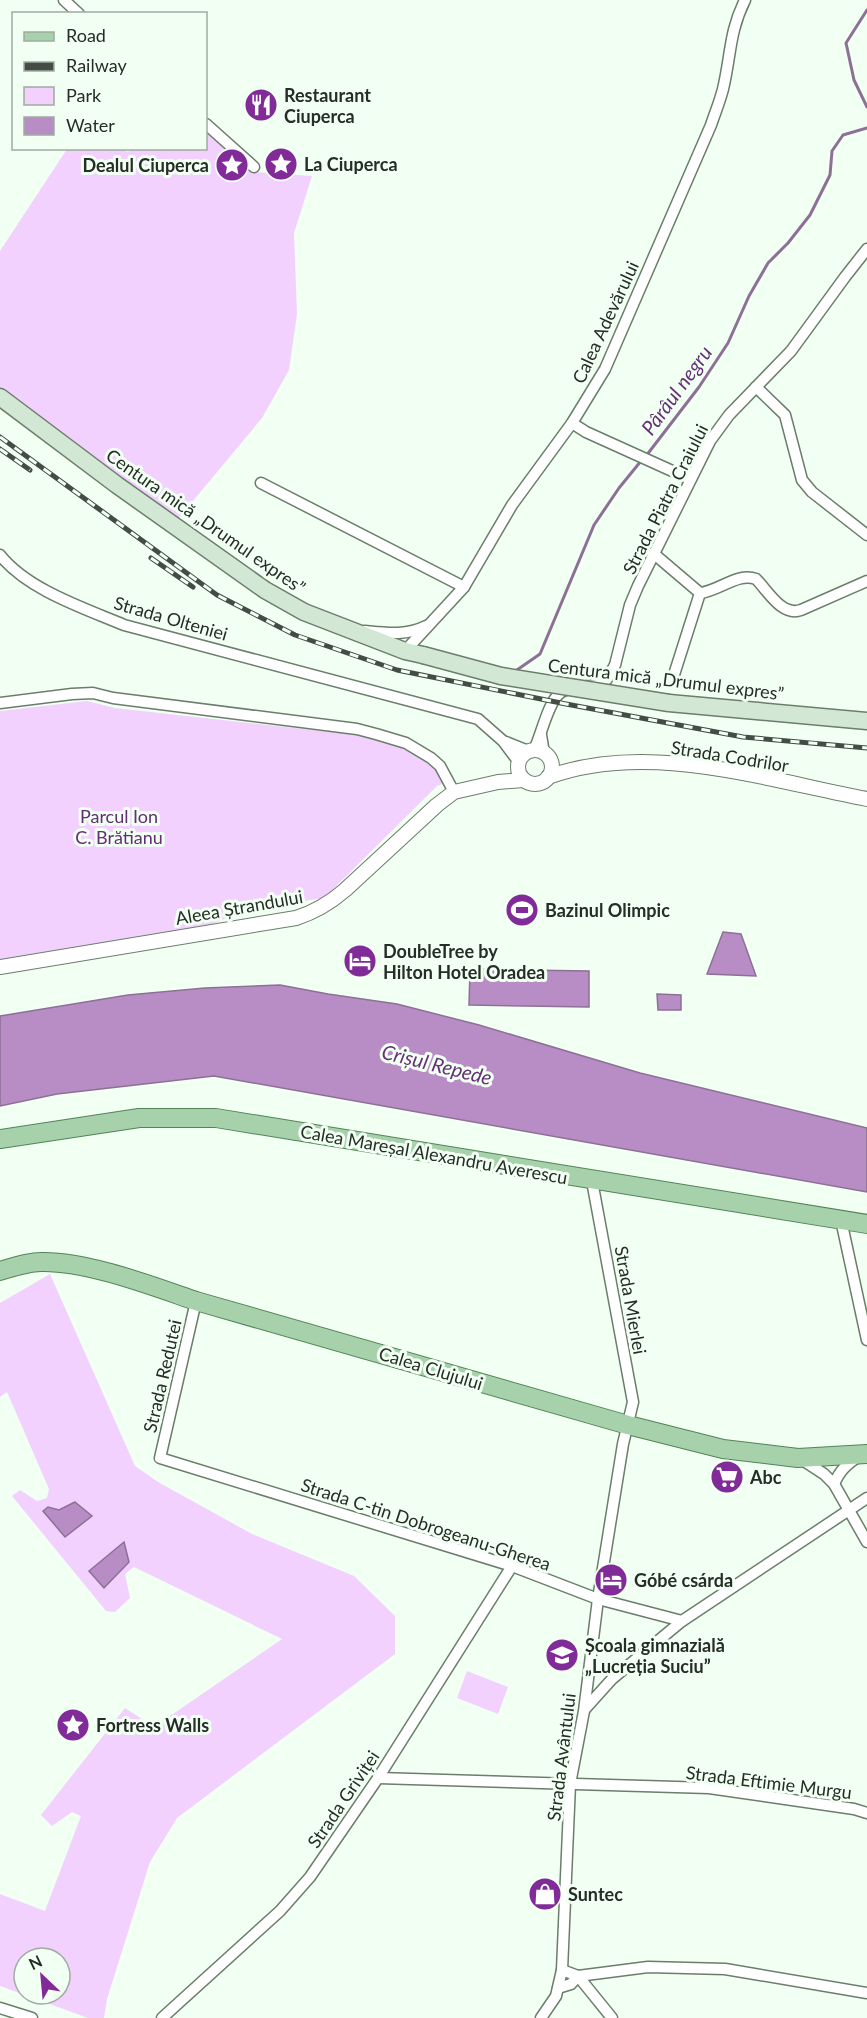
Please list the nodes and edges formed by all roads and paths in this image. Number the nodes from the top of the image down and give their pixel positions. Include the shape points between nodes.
1 (64, 0) edge
2 (745, 0) edge
3 (78, 12) edge
4 (207, 125) edge
5 (254, 167) dead end
6 (867, 249) edge
7 (756, 387) junction
8 (0, 397) edge
9 (572, 423) junction
10 (690, 479) junction
11 (261, 483) dead end
12 (867, 535) edge
13 (653, 553) junction
14 (0, 555) edge
15 (867, 581) edge
16 (464, 587) junction
17 (700, 593) junction
18 (431, 623) junction
19 (352, 630) junction
20 (405, 651) junction
21 (672, 681) dead end
22 (0, 703) edge
23 (867, 721) edge
24 (532, 756) junction
25 (586, 765) junction
26 (548, 777) junction
27 (524, 780) junction
28 (477, 786) junction
29 (454, 792) junction
30 (867, 800) edge
31 (0, 967) edge
32 (0, 1139) edge
33 (592, 1181) junction
34 (841, 1220) junction
35 (867, 1224) edge
36 (0, 1271) edge
37 (196, 1301) junction
38 (867, 1340) edge
39 (628, 1425) junction
40 (864, 1454) edge
41 (160, 1458) joint
42 (798, 1458) junction
43 (834, 1484) junction
44 (867, 1498) edge
45 (847, 1510) junction
46 (867, 1542) edge
47 (512, 1566) junction
48 (598, 1599) junction
49 (682, 1621) junction
50 (584, 1711) junction
51 (378, 1778) junction
52 (570, 1784) junction
53 (867, 1813) edge
54 (562, 1970) junction
55 (578, 1976) junction
56 (558, 1988) junction
57 (867, 1993) edge
58 (0, 2008) edge
59 (32, 2018) edge
60 (162, 2018) edge
61 (541, 2018) edge
62 (612, 2018) edge

1 - 3 street
2 - 9 street, Calea Adevărului via 730,42 723,88 711,125 605,369
4 - 5 street
6 - 7 street, Strada Piatra Craiului via 791,351
7 - 10 street, Strada Piatra Craiului via 710,441
7 - 12 street via 785,415 802,480
8 - 19 main road, Centura mică „Drumul expres” via 264,590 303,612
9 - 10 street
9 - 16 street, Calea Adevărului via 512,506
10 - 13 street, Strada Piatra Craiului
11 - 16 street
13 - 17 street
13 - 24 street, Strada Piatra Craiului via 630,605 615,665 607,679 598,685 579,686 556,695
14 - 24 street, Strada Olteniei via 28,580 124,625 478,718 503,741
15 - 17 street via 790,612 752,577
16 - 18 street, Calea Adevărului
17 - 21 street
18 - 19 street via 398,634
18 - 20 street, Calea Adevărului
19 - 20 main road, Centura mică „Drumul expres”
20 - 23 main road, Centura mică „Drumul expres”, bridge via 501,676 669,703
22 - 29 street via 93,693 357,729 406,743 431,758
24 - 25 street, Strada Codrilor
24 - 26 street via 552,768
24 - 27 street via 520,776
24 - 28 street, Aleea Ștrandului
25 - 26 street, Strada Codrilor
25 - 30 street, Strada Codrilor via 693,764
26 - 27 street, Strada Codrilor via 534,784
27 - 28 street, Aleea Ștrandului
28 - 29 street, Aleea Ștrandului
29 - 31 street, Aleea Ștrandului via 345,890 309,914
32 - 33 main road, Calea Mareșal Alexandru Averescu via 139,1118 216,1118
33 - 34 main road, Calea Mareșal Alexandru Averescu
33 - 39 street, Strada Mierlei via 633,1402
34 - 35 main road, Calea Mareșal Alexandru Averescu
34 - 38 street
36 - 37 main road, Calea Clujului via 40,1262 66,1264
37 - 39 main road, Calea Clujului
37 - 41 street, Strada Redutei
39 - 42 main road, Calea Clujului via 723,1449
39 - 48 street, Strada Avântului
40 - 42 main road, Calea Clujului
40 - 43 street via 845,1466
41 - 47 street, Strada C-tin Dobrogeanu-Gherea
42 - 43 street
43 - 45 street
44 - 45 street
45 - 46 street
45 - 49 street
47 - 48 street, Strada C-tin Dobrogeanu-Gherea
47 - 51 street, Strada Griviței
48 - 49 street, Strada C-tin Dobrogeanu-Gherea
48 - 50 street, Strada Avântului
49 - 50 street via 612,1679
50 - 52 street, Strada Avântului
51 - 52 street, Strada Eftimie Murgu
51 - 60 street, Strada Griviței via 310,1877 280,1911
52 - 53 street, Strada Eftimie Murgu via 709,1788
52 - 54 street, Strada Avântului
54 - 55 street
54 - 56 street, Strada Avântului
55 - 56 street via 571,1984
55 - 57 street via 648,1967 725,1969
55 - 62 street
56 - 61 street, Strada Avântului
58 - 59 street

